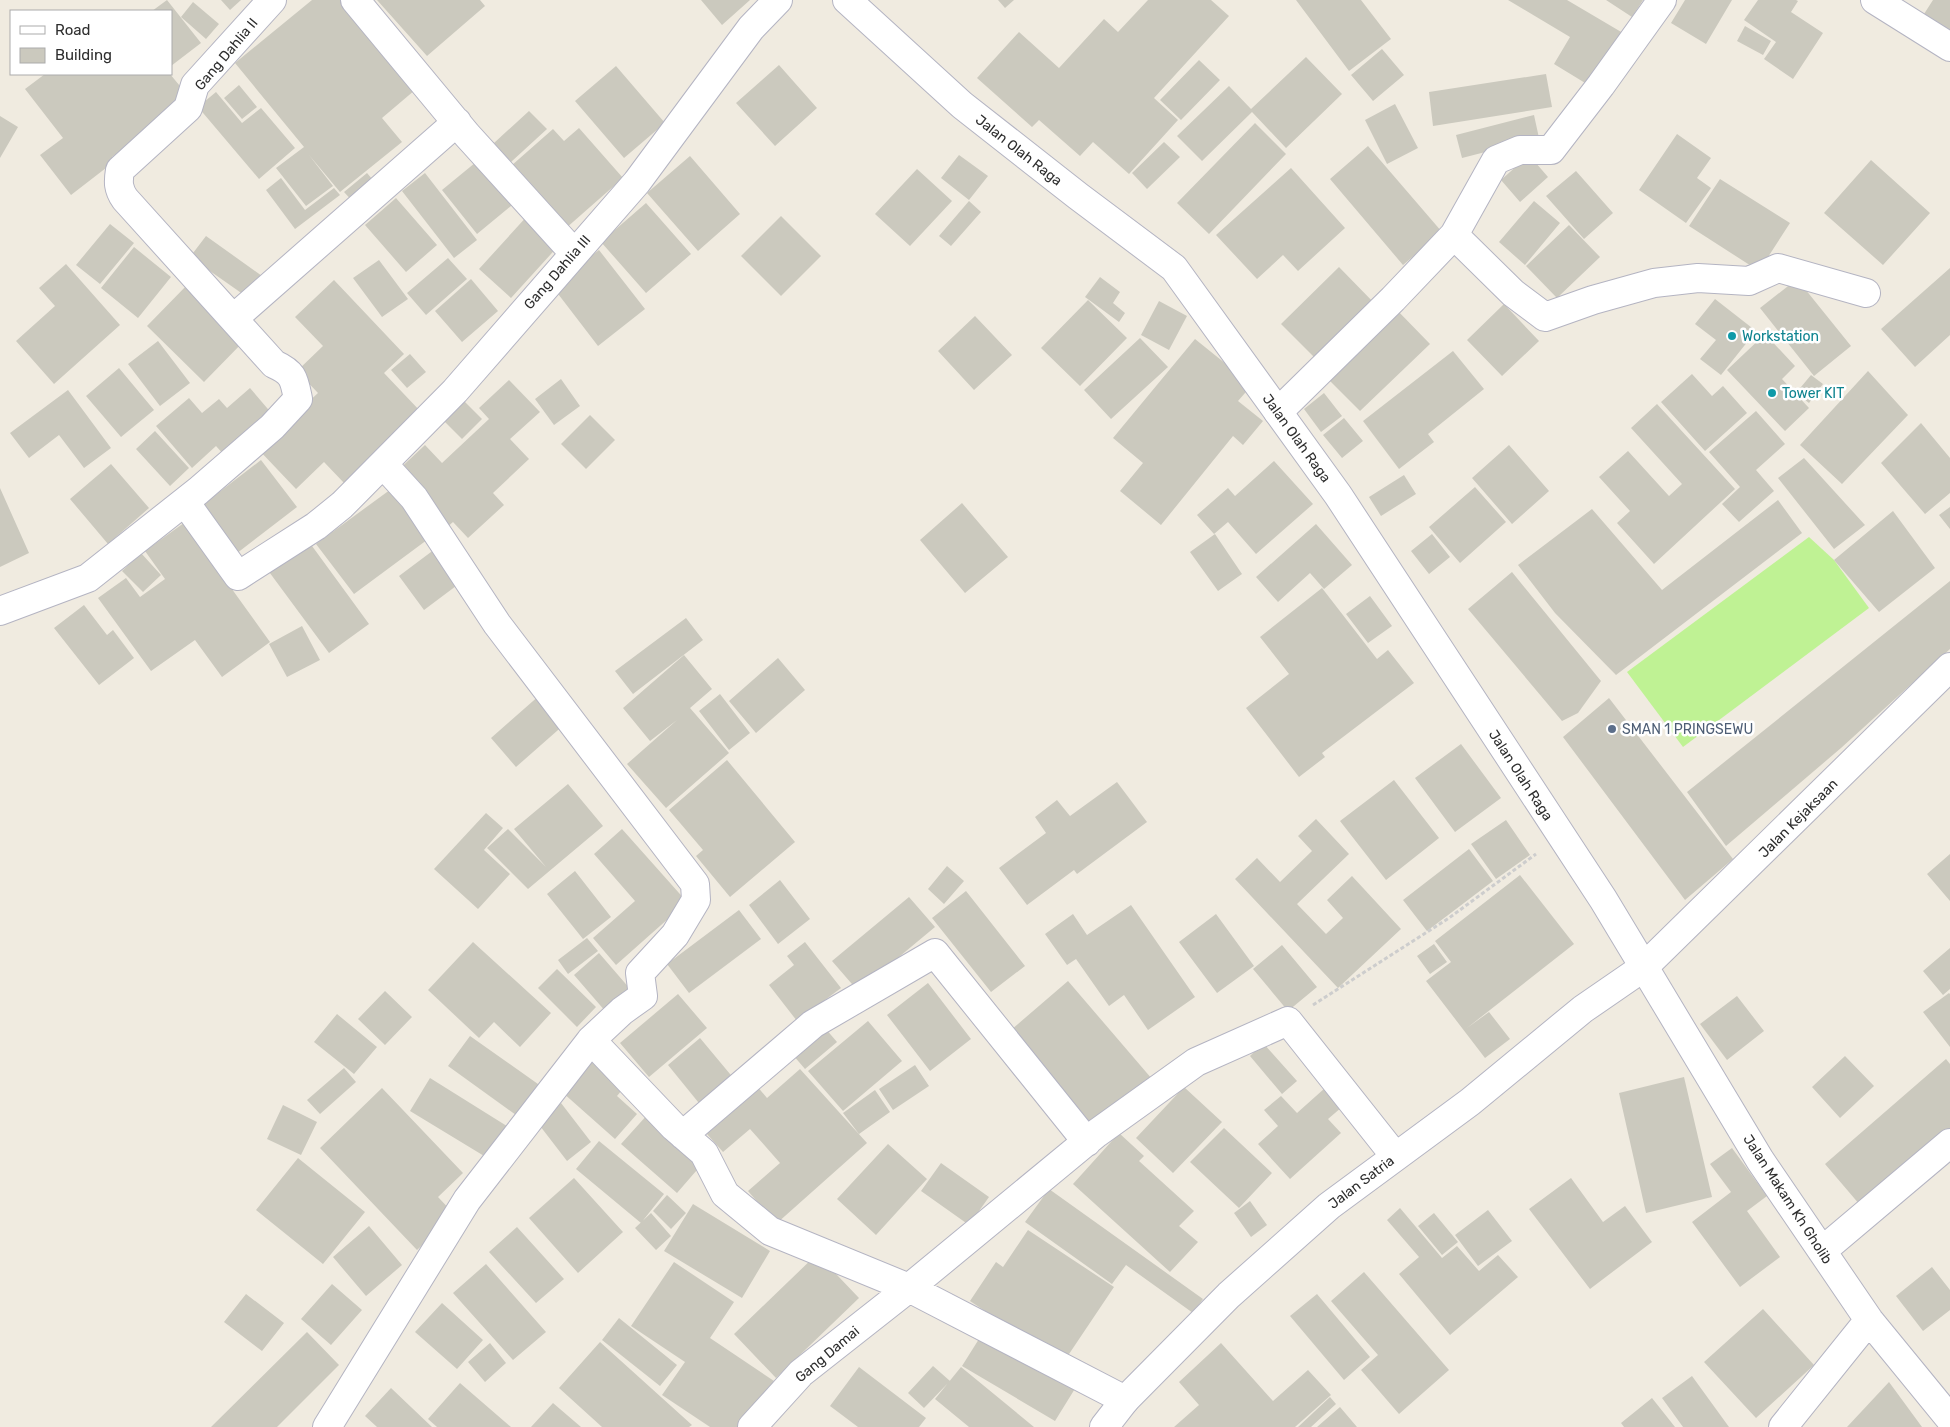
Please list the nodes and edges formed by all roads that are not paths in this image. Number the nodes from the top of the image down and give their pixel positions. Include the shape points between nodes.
1 (272, 0) edge
2 (355, 0) edge
3 (778, 0) edge
4 (847, 0) edge
5 (1662, 0) edge
6 (1876, 0) edge
7 (1950, 47) edge
8 (457, 122) junction
9 (1454, 235) junction
10 (574, 253) junction
11 (1866, 293) dead end
12 (234, 318) junction
13 (1278, 412) junction
14 (383, 464) junction
15 (185, 502) junction
16 (0, 610) edge
17 (1950, 667) edge
18 (1644, 967) junction
19 (591, 1040) junction
20 (683, 1135) junction
21 (1087, 1142) junction
22 (1950, 1143) edge
23 (1395, 1156) junction
24 (1822, 1251) junction
25 (909, 1288) junction
26 (1869, 1320) junction
27 (1125, 1400) junction
28 (1950, 1418) edge
29 (326, 1427) edge
30 (752, 1427) edge
31 (1104, 1427) edge
32 (1783, 1427) edge

1 - 12 street, Gang Dahlia II via 195,85 188,108 120,170 119,191 125,199
2 - 8 street
3 - 10 street, Gang Dahlia III via 751,28 637,182
4 - 13 street, Jalan Olah Raga via 962,105 1174,268
5 - 9 street via 1551,150 1520,150 1496,160
6 - 7 street
8 - 10 street
8 - 12 street
9 - 11 street via 1513,293 1545,317 1654,283 1698,278 1749,281 1778,268
9 - 13 street
10 - 14 street, Gang Dahlia III via 455,391
12 - 15 street via 274,364 286,369 294,378 298,399 272,427
13 - 18 street, Jalan Olah Raga via 1338,495 1454,670
14 - 15 street, Gang Dahlia III via 316,526 238,576
14 - 19 street via 414,498 497,624 695,884 696,900 675,935 640,973 643,996
15 - 16 street via 88,578
17 - 18 street, Jalan Kejaksaan
18 - 23 street, Jalan Satria via 1583,1009 1470,1102
18 - 24 street, Jalan Makam Kh Gholib via 1760,1160
19 - 20 street
19 - 29 street via 467,1200
20 - 21 street via 813,1024 935,953
20 - 25 street via 704,1153 725,1194 770,1231
21 - 23 street, Gang Damai via 1196,1062 1288,1021
21 - 25 street, Gang Damai
22 - 24 street
23 - 27 street, Jalan Satria via 1329,1206 1228,1295
24 - 26 street, Jalan Makam Kh Gholib
25 - 27 street
25 - 30 street, Gang Damai via 800,1373
26 - 28 street, Jalan Makam Kh Gholib
26 - 32 street
27 - 31 street, Jalan Satria

